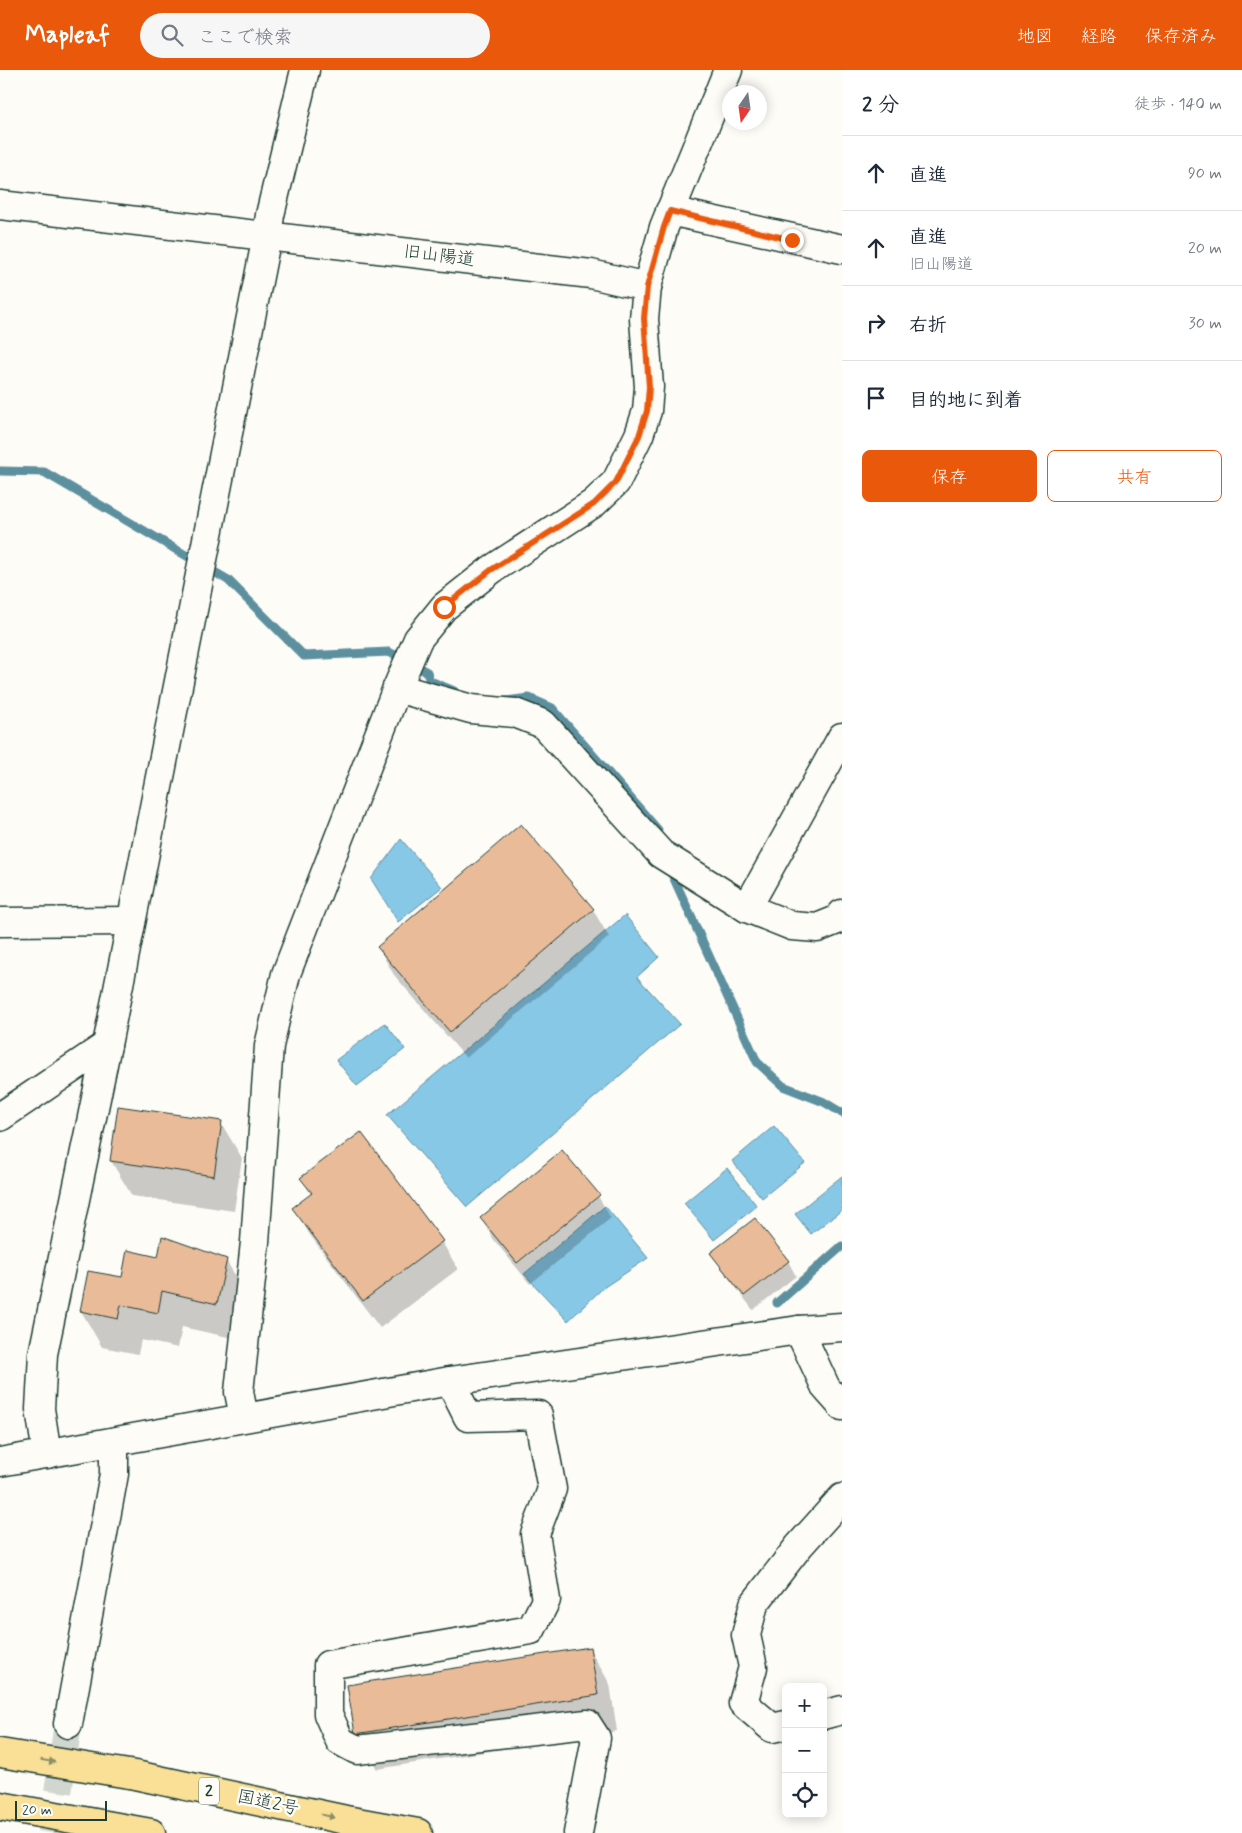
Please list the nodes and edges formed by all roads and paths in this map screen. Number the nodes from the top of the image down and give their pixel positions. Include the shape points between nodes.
1 (305, 70) edge
2 (728, 70) edge
3 (0, 205) edge
4 (670, 211) junction
5 (268, 236) junction
6 (842, 250) edge
7 (647, 287) junction
8 (397, 688) junction
9 (842, 737) edge
10 (747, 908) junction
11 (842, 914) edge
12 (131, 921) junction
13 (0, 922) edge
14 (107, 1045) junction
15 (0, 1117) edge
16 (842, 1328) edge
17 (799, 1330) junction
18 (450, 1381) junction
19 (842, 1406) edge
20 (244, 1417) junction
21 (114, 1442) junction
22 (47, 1454) junction
23 (0, 1462) edge
24 (842, 1498) edge
25 (842, 1710) edge
26 (827, 1714) edge
27 (68, 1724) tunnel mouth
28 (782, 1725) edge
29 (0, 1753) edge
30 (0, 1806) edge
31 (151, 1833) edge
32 (418, 1833) edge
33 (578, 1833) edge

1 - 5 street via 270,215
2 - 4 street
3 - 5 street, 旧山陽道
4 - 6 street
4 - 7 street
5 - 7 street, 旧山陽道 via 591,274
5 - 12 street
7 - 8 street via 644,318 649,387 647,411 639,436 616,482 594,504 491,570 444,607 418,640
8 - 10 street via 471,710 515,713 543,724 661,854
8 - 20 street via 286,974 269,1046 255,1242 239,1392
9 - 10 street
10 - 11 street via 792,926 817,928 837,920
12 - 13 street
12 - 14 street
14 - 15 street
14 - 22 street via 44,1354 40,1409
16 - 17 street
17 - 18 street
17 - 19 street via 826,1388
18 - 20 street
18 - 33 street via 468,1418 538,1414 552,1489 535,1534 546,1600 531,1630 328,1665 328,1714 340,1741 357,1750 587,1724 596,1738
20 - 21 street
21 - 22 street
21 - 27 street via 114,1474
22 - 23 street
24 - 28 street via 754,1604 746,1635 753,1667 743,1703 772,1728
25 - 26 street
29 -> 32 highway, 国道2号 / 2 via 135,1774
30 - 31 highway

